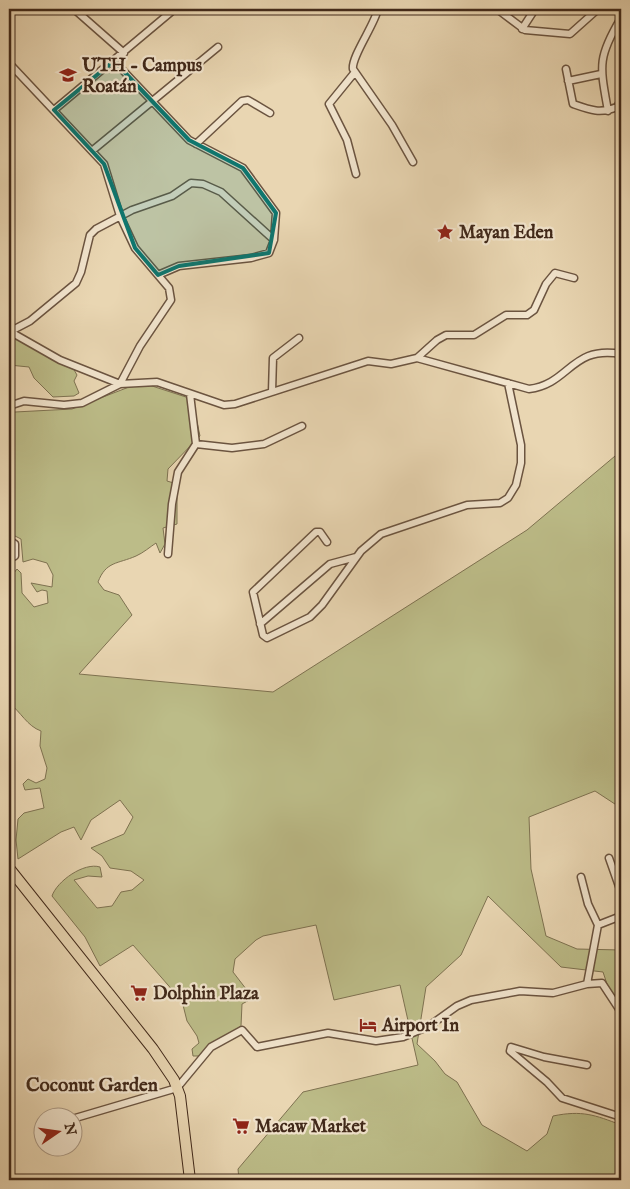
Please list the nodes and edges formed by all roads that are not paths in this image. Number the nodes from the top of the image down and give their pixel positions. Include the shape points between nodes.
1 (74, 9) edge
2 (378, 9) edge
3 (497, 9) edge
4 (535, 9) edge
5 (598, 9) edge
6 (171, 12) dead end
7 (621, 18) edge
8 (522, 28) junction
9 (218, 46) dead end
10 (124, 53) junction
11 (114, 61) junction
12 (9, 62) edge
13 (566, 70) dead end
14 (354, 72) junction
15 (601, 74) junction
16 (568, 81) junction
17 (621, 100) edge
18 (152, 102) junction
19 (54, 110) junction
20 (608, 111) junction
21 (270, 113) dead end
22 (196, 144) junction
23 (92, 150) junction
24 (413, 162) dead end
25 (356, 174) dead end
26 (120, 216) junction
27 (274, 240) junction
28 (158, 275) junction
29 (574, 278) dead end
30 (9, 332) edge
31 (299, 338) dead end
32 (621, 354) edge
33 (418, 358) junction
34 (508, 383) junction
35 (120, 384) junction
36 (272, 392) junction
37 (190, 394) junction
38 (9, 406) edge
39 (302, 426) dead end
40 (196, 444) junction
41 (9, 540) edge
42 (327, 542) dead end
43 (168, 554) dead end
44 (356, 557) junction
45 (9, 560) edge
46 (260, 624) junction
47 (609, 858) dead end
48 (9, 868) edge
49 (581, 877) dead end
50 (621, 892) edge
51 (621, 916) edge
52 (598, 925) junction
53 (587, 984) junction
54 (621, 1012) edge
55 (587, 1065) dead end
56 (177, 1088) junction
57 (82, 1116) edge
58 (621, 1117) edge
59 (190, 1180) edge

1 - 10 street
2 - 14 street via 373,26 353,62
3 - 8 street
4 - 8 street
5 - 8 street via 570,34
6 - 10 street
7 - 15 street via 605,46
9 - 18 street
10 - 11 street
11 - 18 street
11 - 19 street
12 - 19 street
13 - 16 street
14 - 24 street via 392,125
14 - 25 street via 329,104 347,140
15 - 16 street
15 - 20 street
16 - 20 street via 573,104 590,111
17 - 20 street via 617,107
18 - 22 street
18 - 23 street
19 - 23 street
21 - 22 street via 248,100 242,101
22 - 27 street via 243,168 276,213
23 - 26 street via 106,169
26 - 27 street via 172,196 197,182 226,196
26 - 28 street via 135,248
26 - 30 street via 90,235 76,283 30,320
27 - 28 street via 269,253 179,266
28 - 35 street via 169,288 171,300 140,346
29 - 33 street via 555,273 534,310 527,315 506,315 474,334 446,335
30 - 35 street via 60,360
31 - 36 street via 272,358
32 - 34 street via 604,352 585,356 537,388
33 - 34 street
33 - 36 street via 391,364 360,362
34 - 44 street via 521,445 516,485 508,498 500,503 467,505 381,534
35 - 37 street via 156,382
35 - 38 street via 82,403 64,405 24,401
36 - 37 street via 235,404
37 - 40 street
39 - 40 street via 264,444 232,448
40 - 43 street via 178,472
41 - 45 street via 16,551
42 - 46 street via 320,532 316,532 253,592
44 - 46 street via 330,564
44 - 46 street via 322,606 310,617 267,638
47 - 50 street
48 - 56 main road via 153,1049
49 - 52 street
51 - 52 street
52 - 53 street
53 - 54 street via 602,983
53 - 56 street via 553,994 520,991 471,1000 420,1030 403,1037 376,1041 328,1033 257,1047 242,1030 211,1047
55 - 58 street via 511,1047 510,1050 562,1098
56 - 57 street
56 - 59 main road via 185,1125

